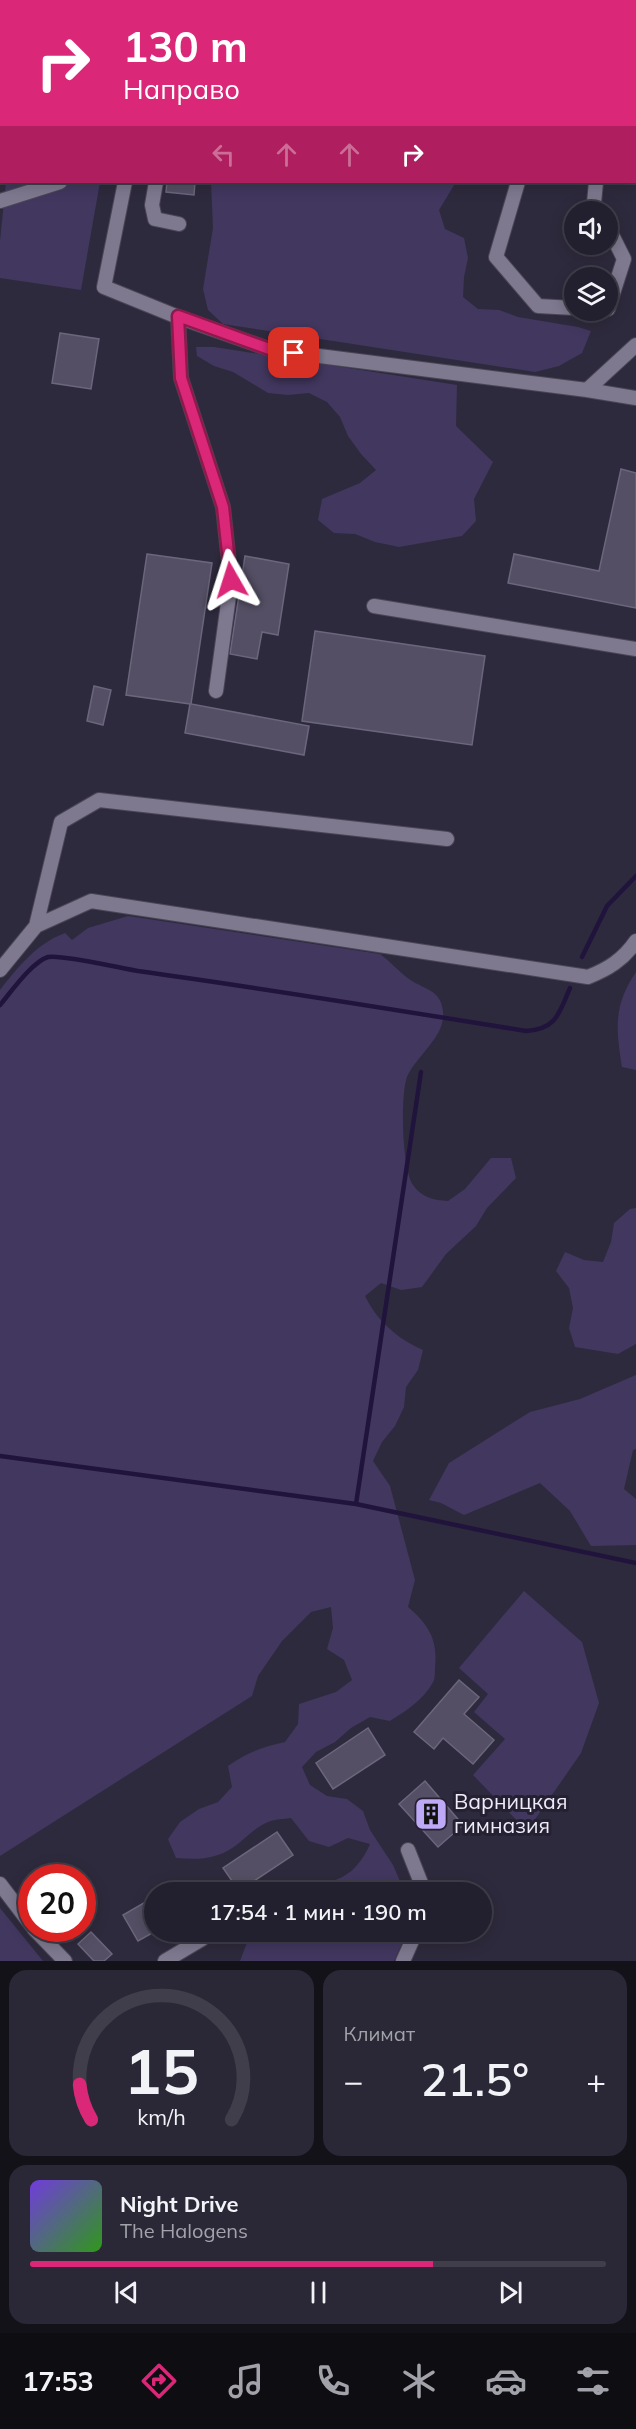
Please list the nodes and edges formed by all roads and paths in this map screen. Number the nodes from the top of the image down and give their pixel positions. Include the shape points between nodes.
1 (57, 183) edge
2 (125, 183) edge
3 (156, 183) edge
4 (518, 183) edge
5 (596, 183) edge
6 (0, 201) edge
7 (594, 201) edge
8 (179, 224) dead end
9 (618, 247) edge
10 (618, 278) edge
11 (564, 307) edge
12 (178, 316) junction
13 (636, 345) edge
14 (587, 390) junction
15 (636, 398) edge
16 (374, 606) dead end
17 (636, 649) edge
18 (216, 691) dead end
19 (447, 840) dead end
20 (36, 926) junction
21 (636, 941) edge
22 (0, 970) edge
23 (408, 1850) dead end
24 (421, 1882) edge
25 (0, 1884) edge
26 (18, 1907) edge
27 (47, 1942) edge
28 (197, 1942) edge
29 (412, 1942) edge
30 (65, 1961) edge
31 (165, 1961) edge
32 (403, 1961) edge

1 - 6 street
2 - 12 street via 104,287
3 - 8 street via 152,205 155,219
4 - 11 street via 496,257 538,306
5 - 7 street
9 - 10 street via 624,259
12 - 14 street via 272,350
12 - 18 street via 181,378 223,507 231,580
13 - 14 street
14 - 15 street
16 - 17 street
19 - 20 street via 99,800 61,822
20 - 21 street via 91,901 588,977 625,957
20 - 22 street
23 - 24 street
25 - 26 street
27 - 30 street
28 - 31 street
29 - 32 street

